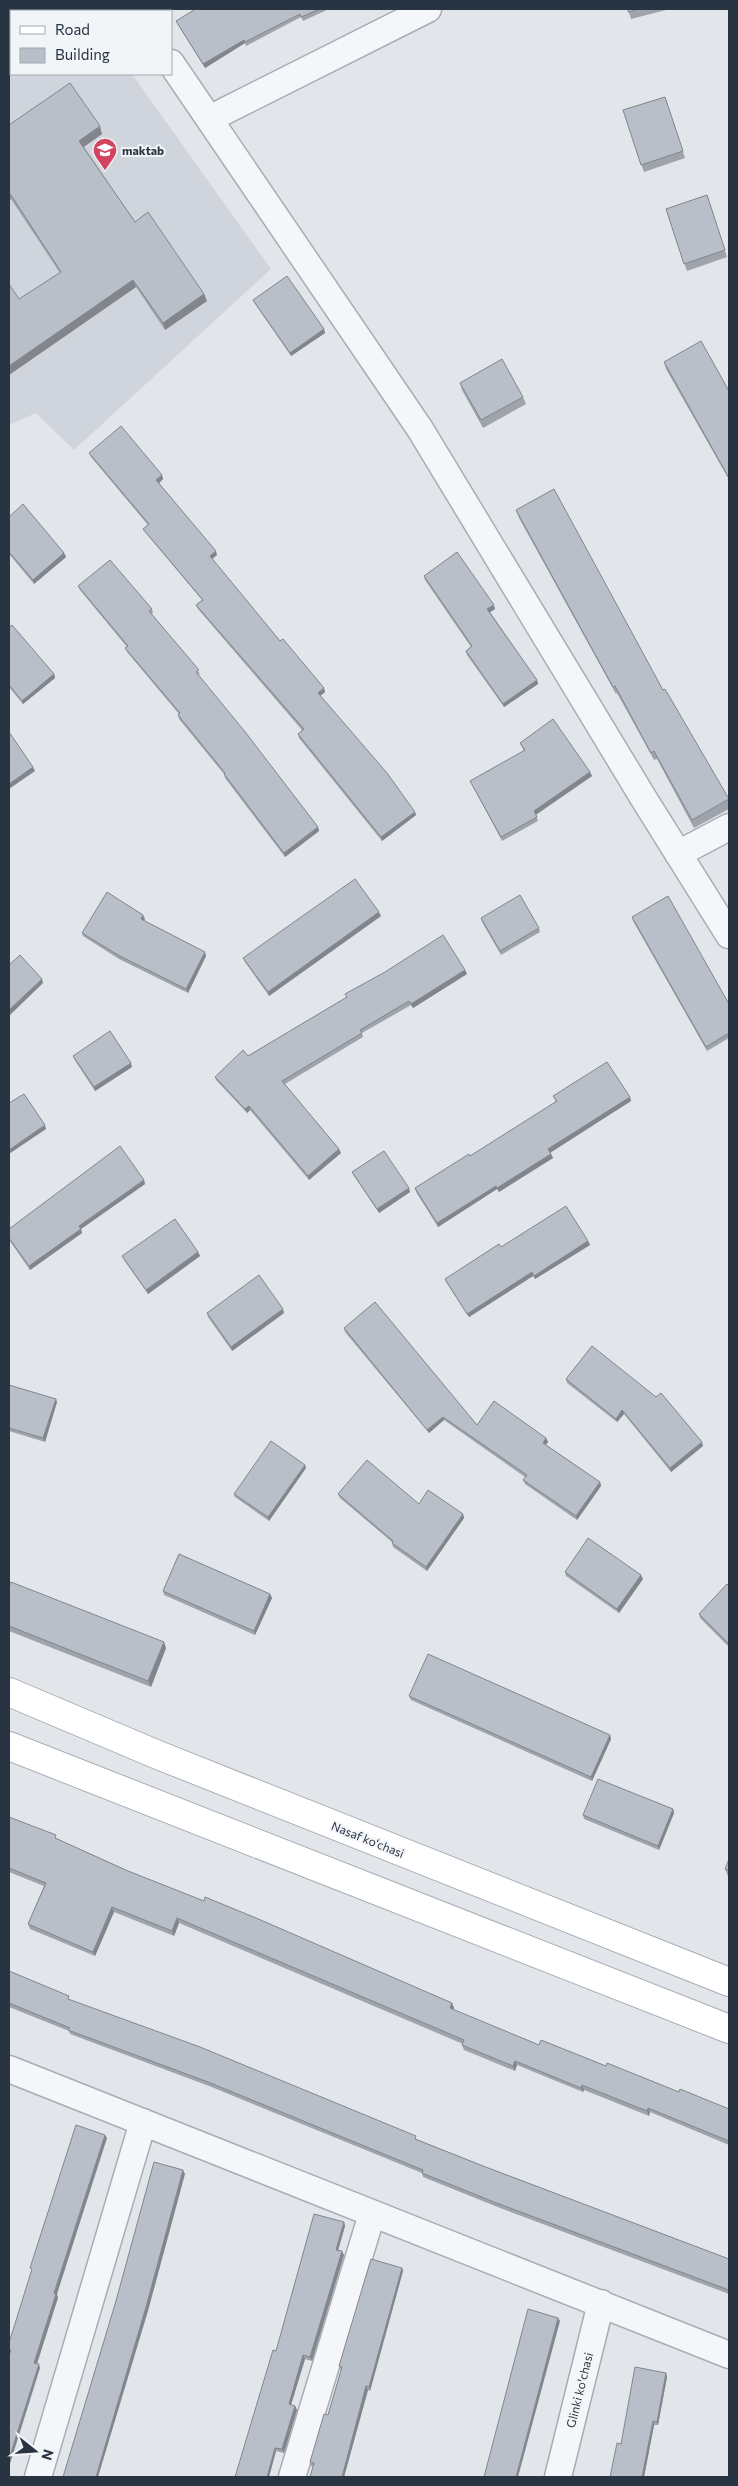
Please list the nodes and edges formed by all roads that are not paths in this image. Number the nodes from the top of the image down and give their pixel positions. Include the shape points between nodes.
1 (428, 9) edge
2 (172, 65) edge
3 (209, 119) junction
4 (729, 827) edge
5 (678, 854) junction
6 (729, 935) edge
7 (9, 1692) edge
8 (9, 1746) edge
9 (729, 1982) edge
10 (729, 2029) edge
11 (9, 2069) edge
12 (143, 2122) junction
13 (372, 2214) junction
14 (601, 2303) junction
15 (729, 2355) edge
16 (38, 2477) edge
17 (292, 2477) edge
18 (558, 2477) edge

1 - 3 street
2 - 3 street
3 - 5 street via 420,428
4 - 5 street
5 - 6 street
7 - 9 main road, Nasaf ko‘chasi
8 - 10 main road
11 - 12 street
12 - 13 street
12 - 16 street
13 - 14 street
13 - 17 street
14 - 15 street
14 - 18 street, Glinki ko'chasi

